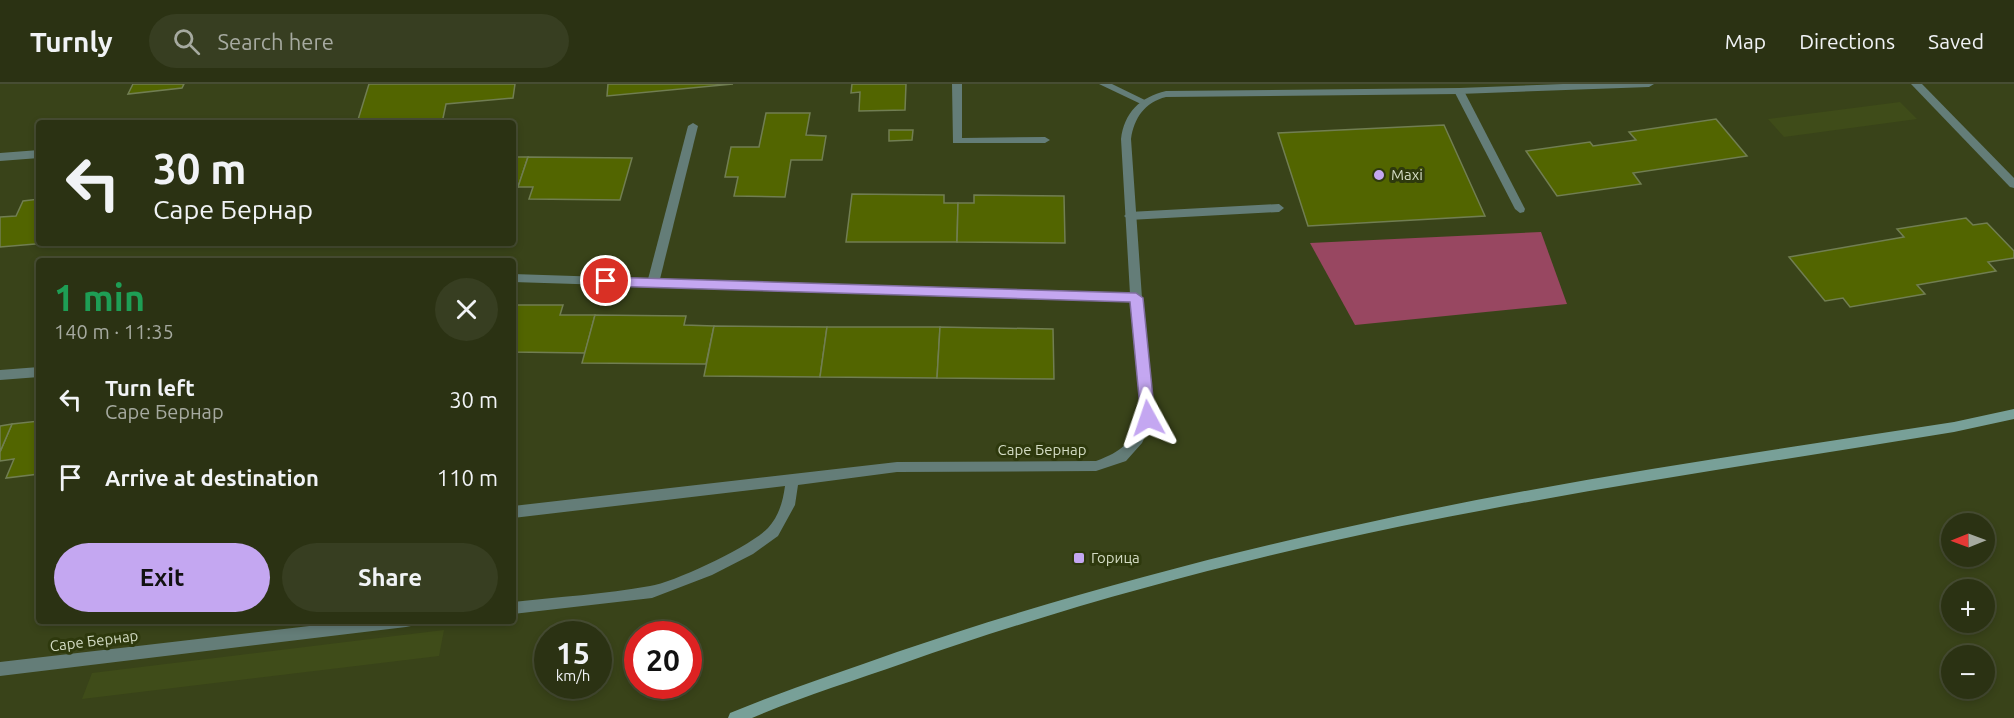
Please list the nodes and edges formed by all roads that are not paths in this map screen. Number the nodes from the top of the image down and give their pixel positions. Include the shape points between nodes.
1 (957, 84) edge
2 (1104, 84) edge
3 (1649, 84) edge
4 (1916, 84) edge
5 (1459, 91) junction
6 (1144, 102) junction
7 (693, 126) dead end
8 (1045, 140) dead end
9 (36, 154) edge
10 (0, 157) edge
11 (2014, 184) edge
12 (1279, 208) dead end
13 (1520, 209) dead end
14 (1129, 216) junction
15 (516, 278) edge
16 (653, 283) junction
17 (1136, 298) junction
18 (36, 372) edge
19 (0, 375) edge
20 (2014, 414) edge
21 (792, 480) junction
22 (516, 512) edge
23 (516, 608) edge
24 (380, 624) edge
25 (0, 669) edge
26 (735, 718) edge

1 - 8 street via 957,141
2 - 6 street
3 - 5 street
4 - 11 street
5 - 6 street via 1166,94
5 - 13 street
6 - 14 street, Саре Бернар via 1127,133
7 - 16 street
9 - 10 street
12 - 14 street
14 - 17 street, Саре Бернар
15 - 16 street
16 - 17 street
17 - 21 street, Саре Бернар via 1148,418 1138,439 1122,457 1096,466 897,467
18 - 19 street
20 - 26 main road via 1579,487 1288,546 1090,596 969,634
21 - 22 street, Саре Бернар
21 - 23 street via 789,505 773,532 707,571 652,592
24 - 25 street, Саре Бернар

